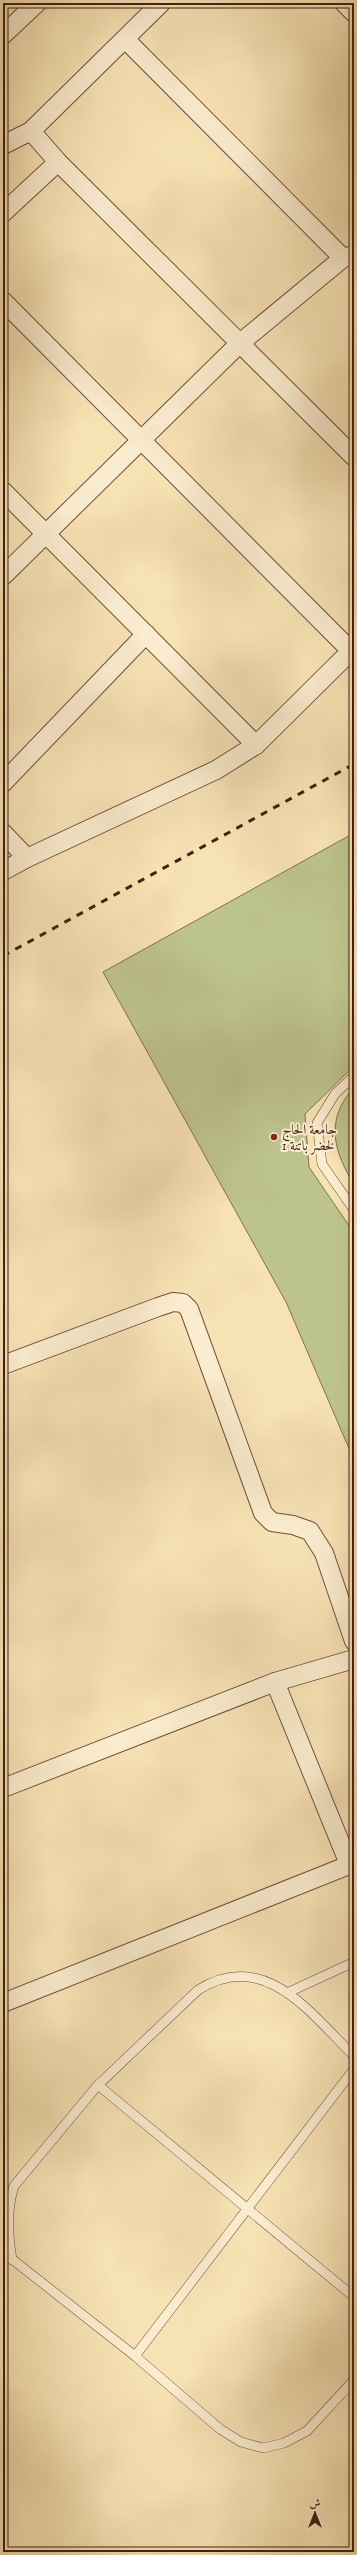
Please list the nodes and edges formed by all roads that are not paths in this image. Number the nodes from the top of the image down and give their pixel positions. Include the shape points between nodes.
1 (37, 3) edge
2 (160, 3) edge
3 (344, 3) edge
4 (354, 14) edge
5 (3, 35) edge
6 (125, 39) junction
7 (31, 131) junction
8 (3, 145) edge
9 (58, 162) junction
10 (3, 213) edge
11 (349, 256) edge
12 (3, 301) edge
13 (239, 344) junction
14 (142, 440) junction
15 (354, 457) edge
16 (3, 491) edge
17 (46, 534) junction
18 (3, 576) edge
19 (146, 634) junction
20 (353, 649) edge
21 (256, 745) junction
22 (3, 783) edge
23 (3, 833) edge
24 (27, 858) junction
25 (3, 871) edge
26 (354, 1076) edge
27 (354, 1210) edge
28 (3, 1365) edge
29 (354, 1641) edge
30 (354, 1659) edge
31 (275, 1682) junction
32 (3, 1788) edge
33 (351, 1863) edge
34 (354, 1962) edge
35 (289, 1992) junction
36 (3, 2003) edge
37 (354, 2056) edge
38 (354, 2070) edge
39 (98, 2085) junction
40 (248, 2210) junction
41 (3, 2252) edge
42 (12, 2260) junction
43 (354, 2297) edge
44 (135, 2356) junction
45 (354, 2380) edge

1 - 5 street
2 - 6 street
3 - 4 street
6 - 7 street
6 - 11 street
7 - 8 street
7 - 9 street
9 - 10 street
9 - 13 street
11 - 13 street
12 - 14 street
13 - 14 street
13 - 15 street
14 - 17 street
14 - 20 street
16 - 17 street
17 - 18 street
17 - 19 street
19 - 21 street
19 - 22 street
20 - 21 street
21 - 24 street via 216,770
23 - 24 street
24 - 25 street
26 - 27 lane via 335,1094 317,1123 322,1164
28 - 29 street via 158,1307 173,1302 183,1303 189,1309 263,1513 272,1522 310,1531 324,1552
30 - 31 street
31 - 32 street
31 - 33 street
33 - 36 street
34 - 35 lane
35 - 37 lane
35 - 39 lane via 264,1979 238,1976 213,1981 198,1990
38 - 40 lane
39 - 40 lane
39 - 42 lane via 14,2186 8,2206 7,2226
40 - 43 lane
40 - 44 lane
41 - 42 lane
42 - 44 lane
44 - 45 lane via 220,2429 241,2442 263,2448 284,2443 307,2431

